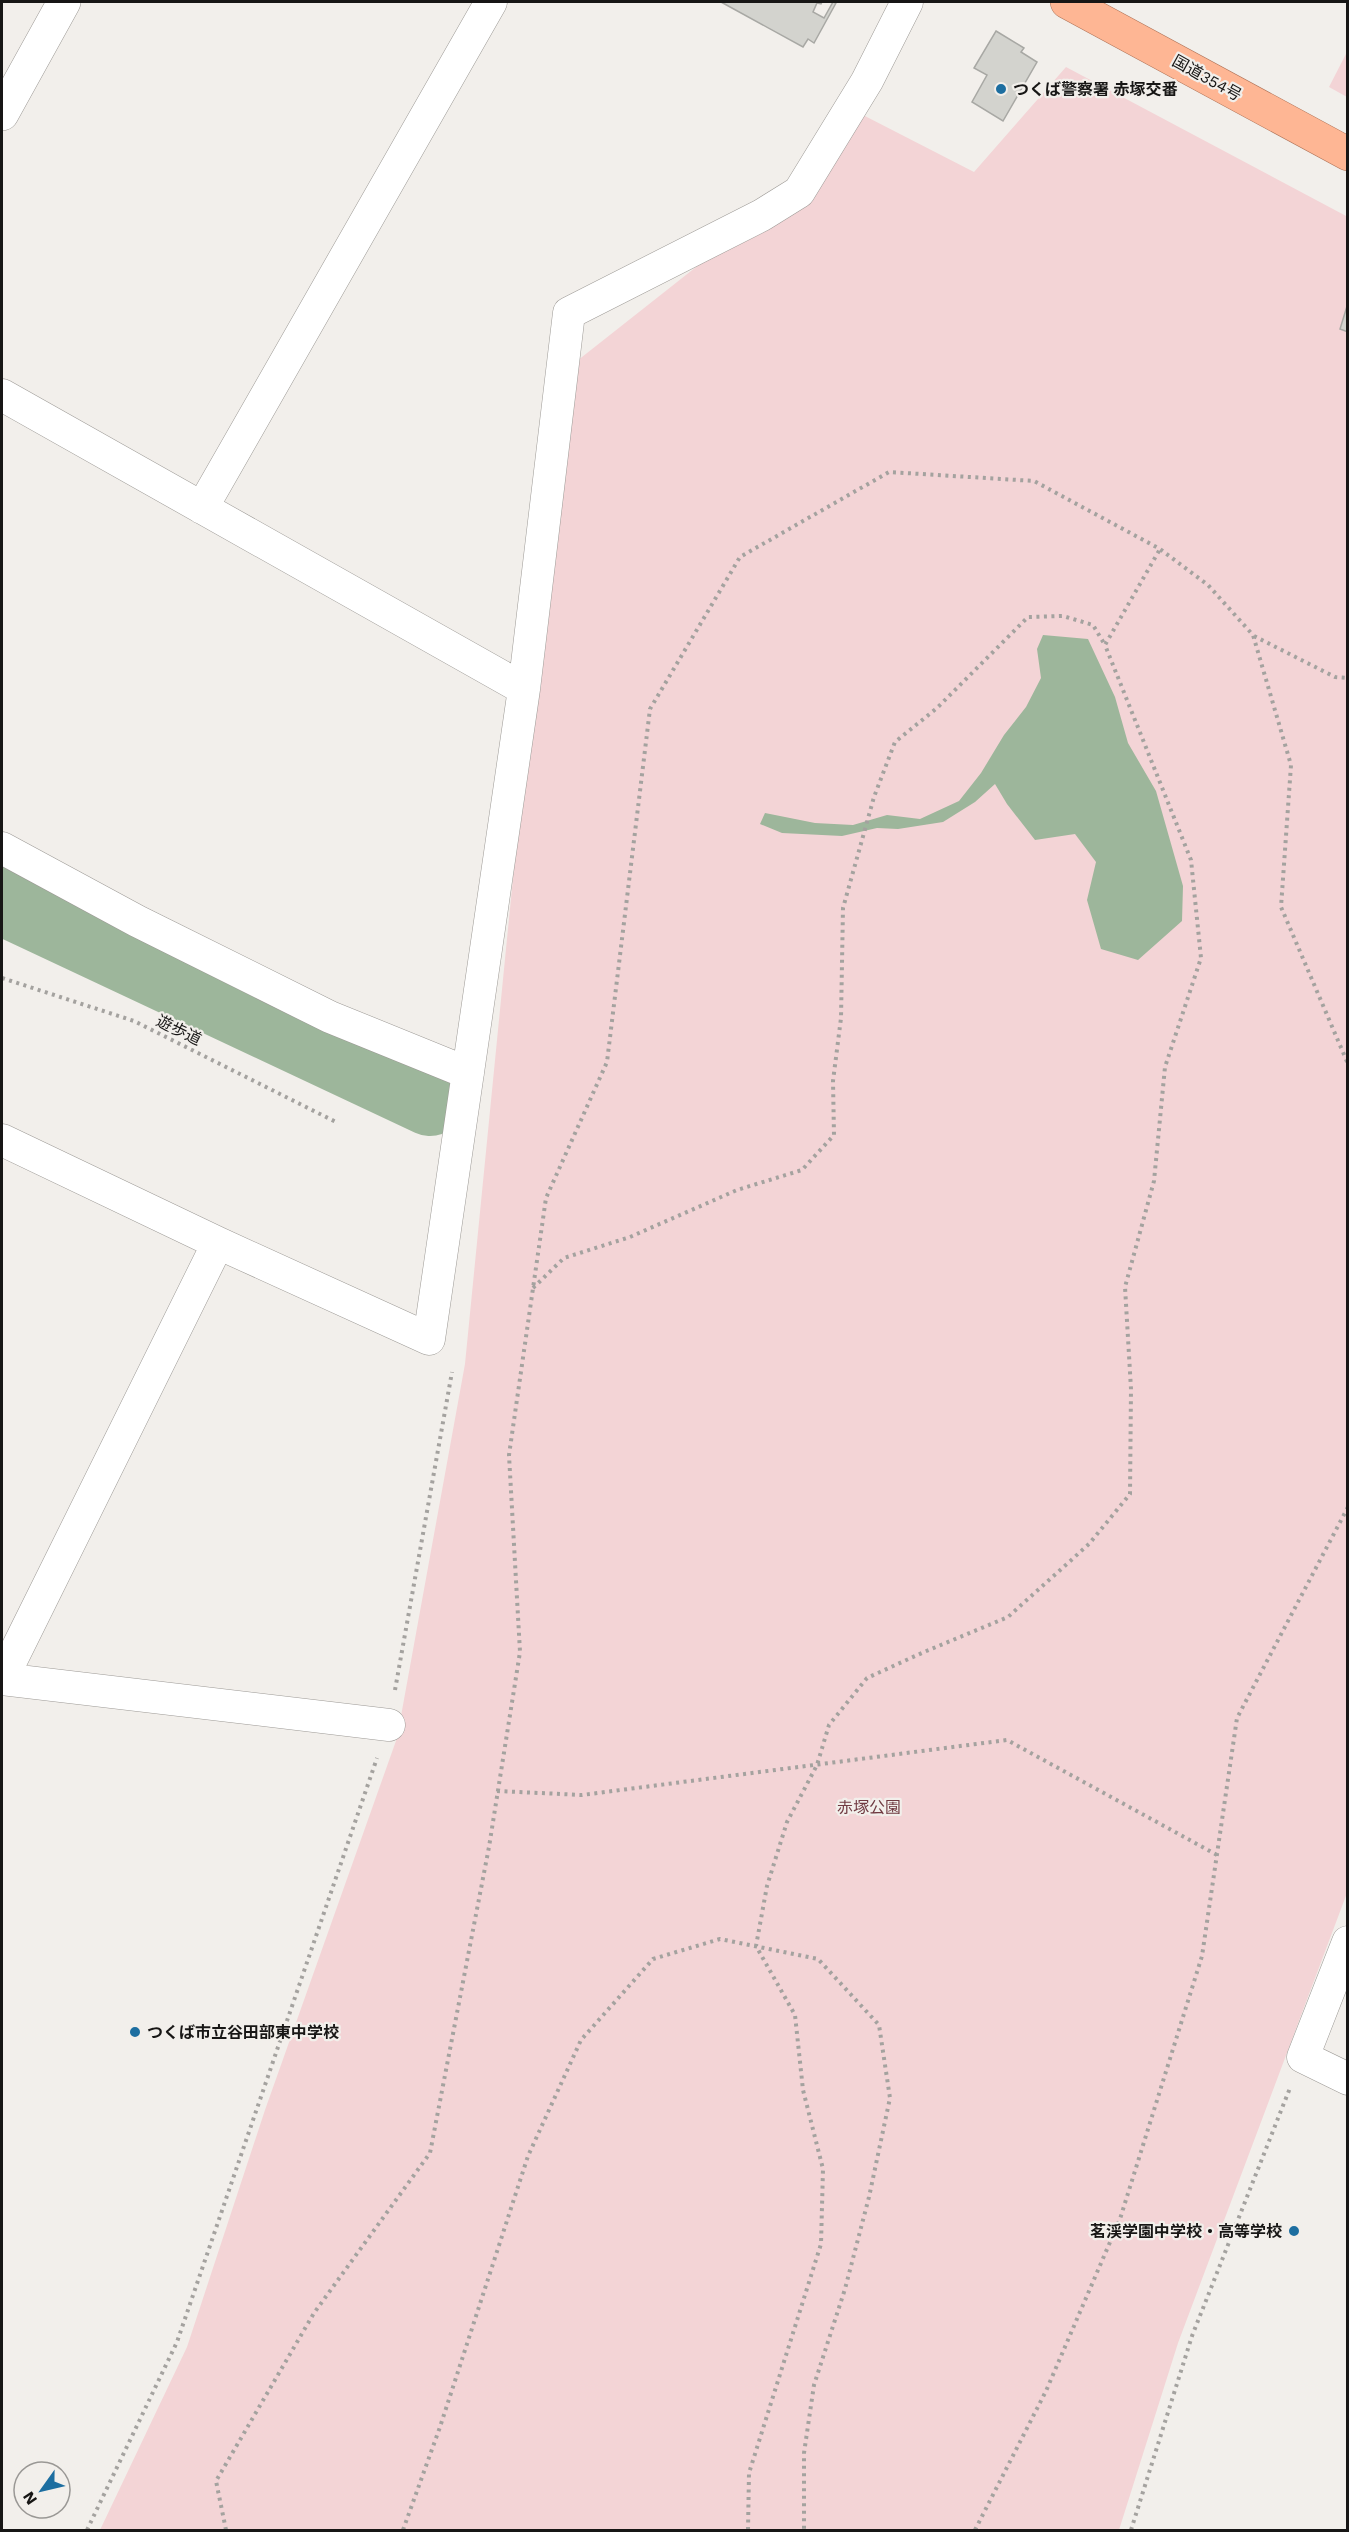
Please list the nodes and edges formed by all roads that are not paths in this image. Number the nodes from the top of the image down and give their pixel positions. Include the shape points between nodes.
1 (64, 2) edge
2 (492, 2) edge
3 (907, 2) edge
4 (1067, 2) edge
5 (2, 114) edge
6 (1347, 154) edge
7 (2, 395) edge
8 (202, 508) junction
9 (524, 689) junction
10 (2, 848) edge
11 (468, 1073) junction
12 (2, 1140) edge
13 (218, 1244) junction
14 (2, 1679) edge
15 (389, 1725) road end
16 (1347, 1942) edge
17 (1347, 2079) edge

1 - 5 street
2 - 8 street
3 - 9 street via 867,81 800,192 569,313
4 - 6 highway, 国道354号
7 - 8 street
8 - 9 street
9 - 11 street
10 - 11 street via 136,921 330,1017
11 - 13 street via 429,1339
12 - 13 street
13 - 14 street
14 - 15 street
16 - 17 street via 1303,2056

